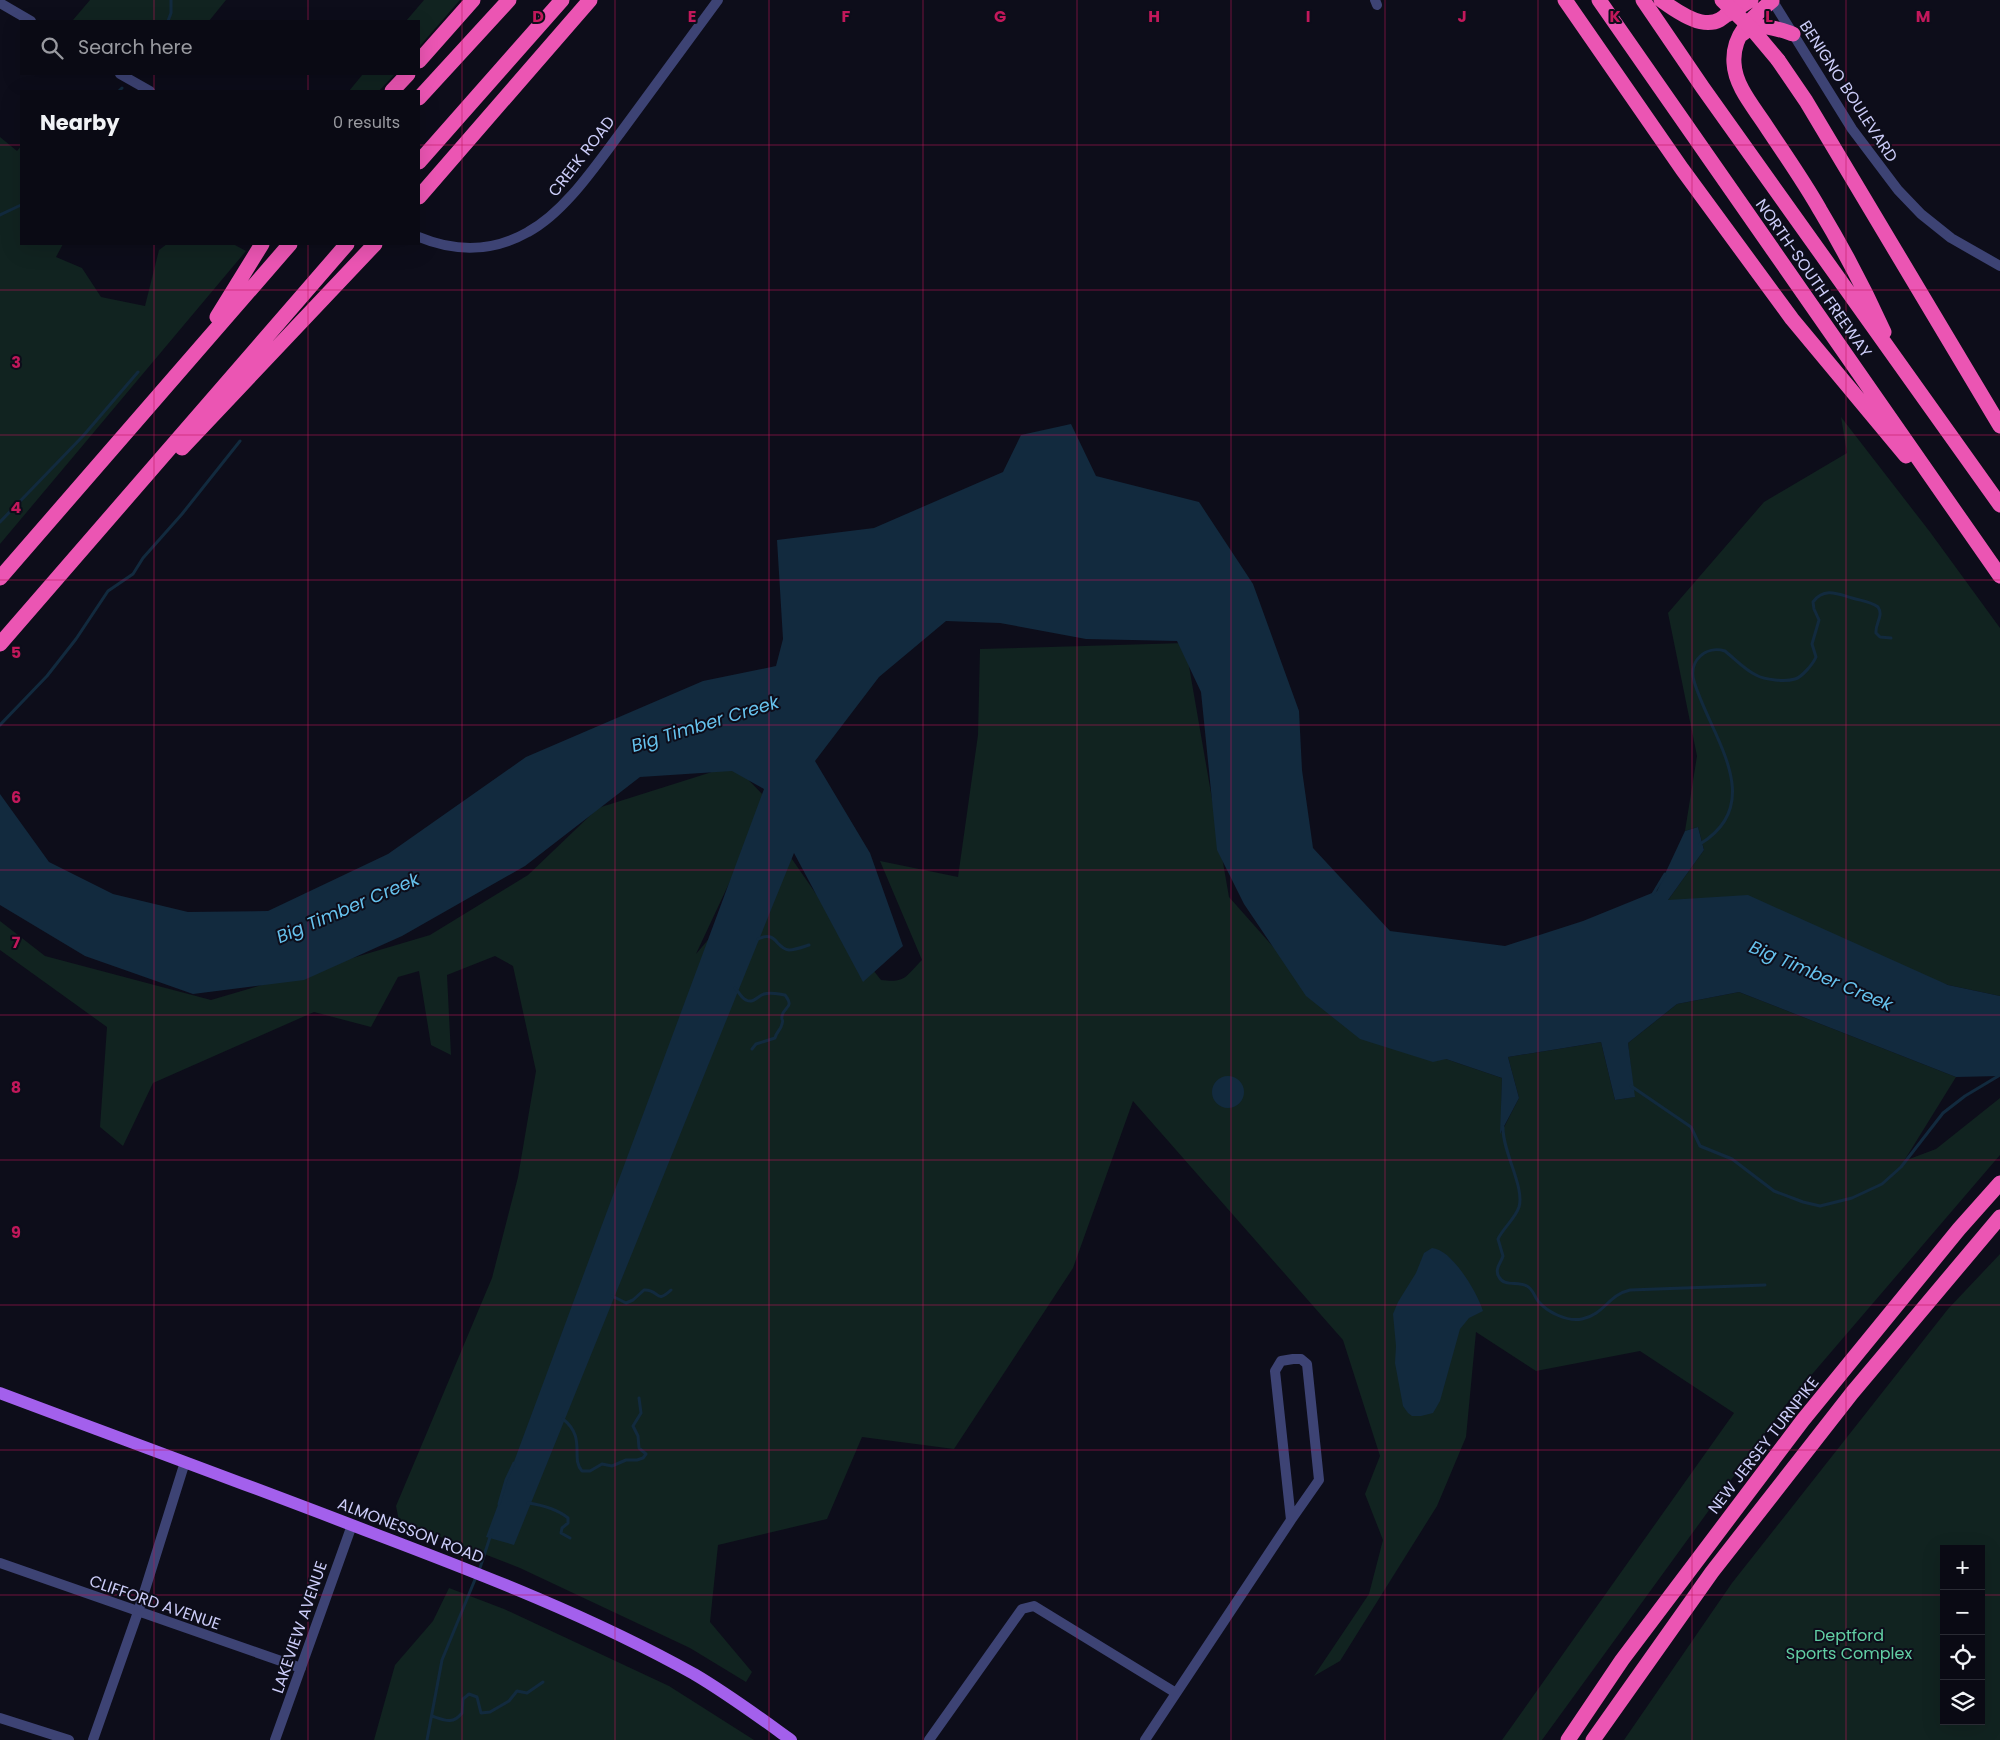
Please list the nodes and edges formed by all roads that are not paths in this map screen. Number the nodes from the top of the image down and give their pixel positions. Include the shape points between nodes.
1 (473, 0) edge
2 (509, 0) edge
3 (562, 0) edge
4 (590, 0) edge
5 (718, 0) edge
6 (1565, 0) edge
7 (1599, 0) edge
8 (1643, 0) edge
9 (1661, 0) edge
10 (1722, 0) edge
11 (1735, 0) edge
12 (1751, 0) edge
13 (1772, 1) edge
14 (6, 3) edge
15 (1725, 16) junction
16 (30, 20) edge
17 (1793, 34) junction
18 (1738, 37) junction
19 (420, 60) edge
20 (122, 75) edge
21 (407, 75) edge
22 (148, 90) edge
23 (393, 90) edge
24 (420, 97) edge
25 (420, 161) edge
26 (420, 196) edge
27 (420, 237) edge
28 (261, 245) edge
29 (289, 245) edge
30 (346, 245) edge
31 (374, 245) edge
32 (2000, 266) edge
33 (1900, 367) junction
34 (174, 377) junction
35 (2000, 426) edge
36 (2000, 505) edge
37 (1969, 532) junction
38 (2000, 576) edge
39 (0, 578) edge
40 (24, 617) junction
41 (0, 644) edge
42 (2000, 1183) edge
43 (2000, 1217) edge
44 (0, 1393) edge
45 (185, 1462) junction
46 (1291, 1520) junction
47 (352, 1524) junction
48 (0, 1564) edge
49 (138, 1612) junction
50 (301, 1668) junction
51 (1176, 1693) junction
52 (0, 1718) edge
53 (69, 1740) edge
54 (93, 1740) edge
55 (275, 1740) edge
56 (791, 1740) edge
57 (929, 1740) edge
58 (1145, 1740) edge
59 (1568, 1740) edge
60 (1593, 1740) edge

1 - 19 highway
2 - 24 highway
3 - 25 highway
4 - 26 highway
5 - 27 street, CREEK ROAD via 610,146 552,216 525,234 483,248 446,246
6 - 37 highway via 1682,169 1792,319
7 - 37 highway, NORTH-SOUTH FREEWAY
8 - 33 highway, NORTH-SOUTH FREEWAY
9 - 15 highway via 1694,21 1709,22
10 - 35 highway, bridge via 1752,29 1803,96
11 - 15 highway
12 - 15 highway
13 - 17 street, BENIGNO BOULEVARD
13 - 18 highway via 1750,20
14 - 16 street
17 - 18 highway via 1760,26
17 - 32 street, BENIGNO BOULEVARD via 1852,129 1898,190 1951,238
18 - 33 highway via 1734,66 1741,86 1858,275
20 - 22 street
21 - 23 highway
28 - 34 highway
29 - 34 highway
30 - 40 highway
31 - 40 highway
33 - 36 highway, NORTH-SOUTH FREEWAY
34 - 39 highway
37 - 38 highway, NORTH-SOUTH FREEWAY
40 - 41 highway
42 - 59 highway, NEW JERSEY TURNPIKE via 1803,1420 1622,1660
43 - 60 highway via 1852,1393 1712,1572
44 - 45 main road, ALMONESSON ROAD
45 - 47 main road, ALMONESSON ROAD
45 - 49 street
46 - 46 street via 1319,1480 1307,1364 1301,1359 1281,1361 1275,1371
46 - 51 street
47 - 50 street, LAKEVIEW AVENUE
47 - 56 main road, ALMONESSON ROAD via 544,1600 622,1637 694,1674
48 - 49 street, CLIFFORD AVENUE
49 - 50 street, CLIFFORD AVENUE
49 - 54 street
50 - 55 street, LAKEVIEW AVENUE
51 - 57 street via 1034,1606 1022,1609
51 - 58 street
52 - 53 street

